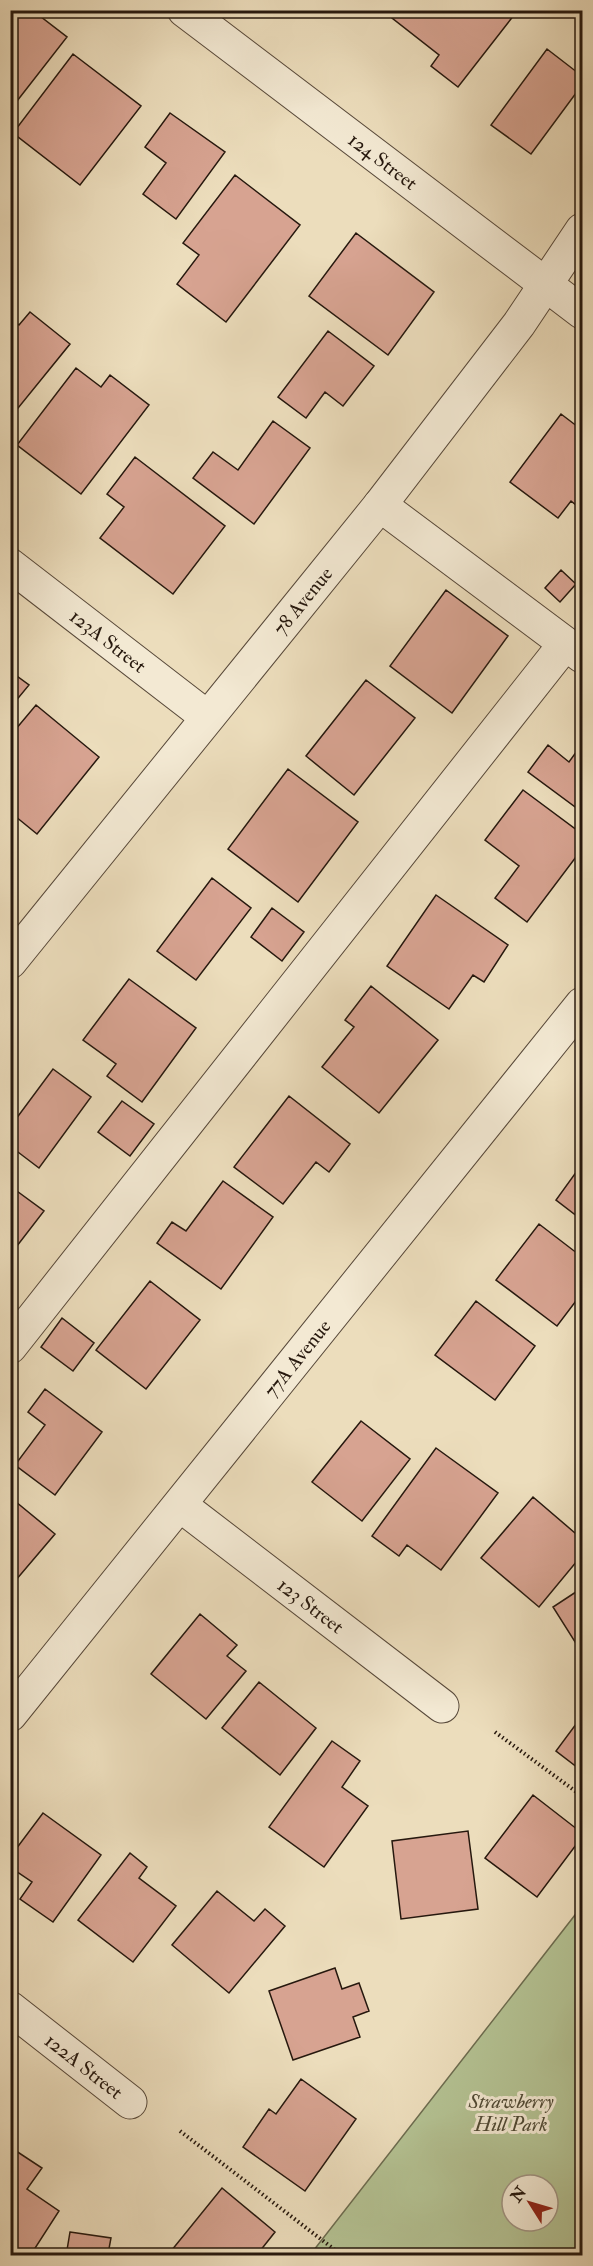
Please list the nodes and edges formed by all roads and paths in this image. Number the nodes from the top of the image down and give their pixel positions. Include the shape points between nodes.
1 (184, 10) edge
2 (582, 230) edge
3 (546, 284) junction
4 (582, 312) edge
5 (380, 505) junction
6 (10, 565) edge
7 (574, 650) edge
8 (207, 717) junction
9 (22, 925) edge
10 (10, 962) edge
11 (582, 1004) edge
12 (10, 1347) edge
13 (180, 1505) junction
14 (442, 1707) dead end
15 (10, 1714) edge
16 (495, 1732) dead end
17 (582, 1796) edge
18 (10, 2008) edge
19 (130, 2102) dead end
20 (180, 2131) dead end
21 (334, 2250) dead end

1 - 3 street, 124 Street
2 - 3 street, 78 Avenue
3 - 4 street, 124 Street
3 - 5 street, 78 Avenue
5 - 7 street
5 - 8 street, 78 Avenue
6 - 8 street, 123A Street
7 - 12 street
8 - 9 street, 78 Avenue
9 - 10 street, 78 Avenue
11 - 13 street, 77A Avenue
13 - 14 street, 123 Street
13 - 15 street, 77A Avenue
16 - 17 path
18 - 19 street, 122A Street
20 - 21 path

